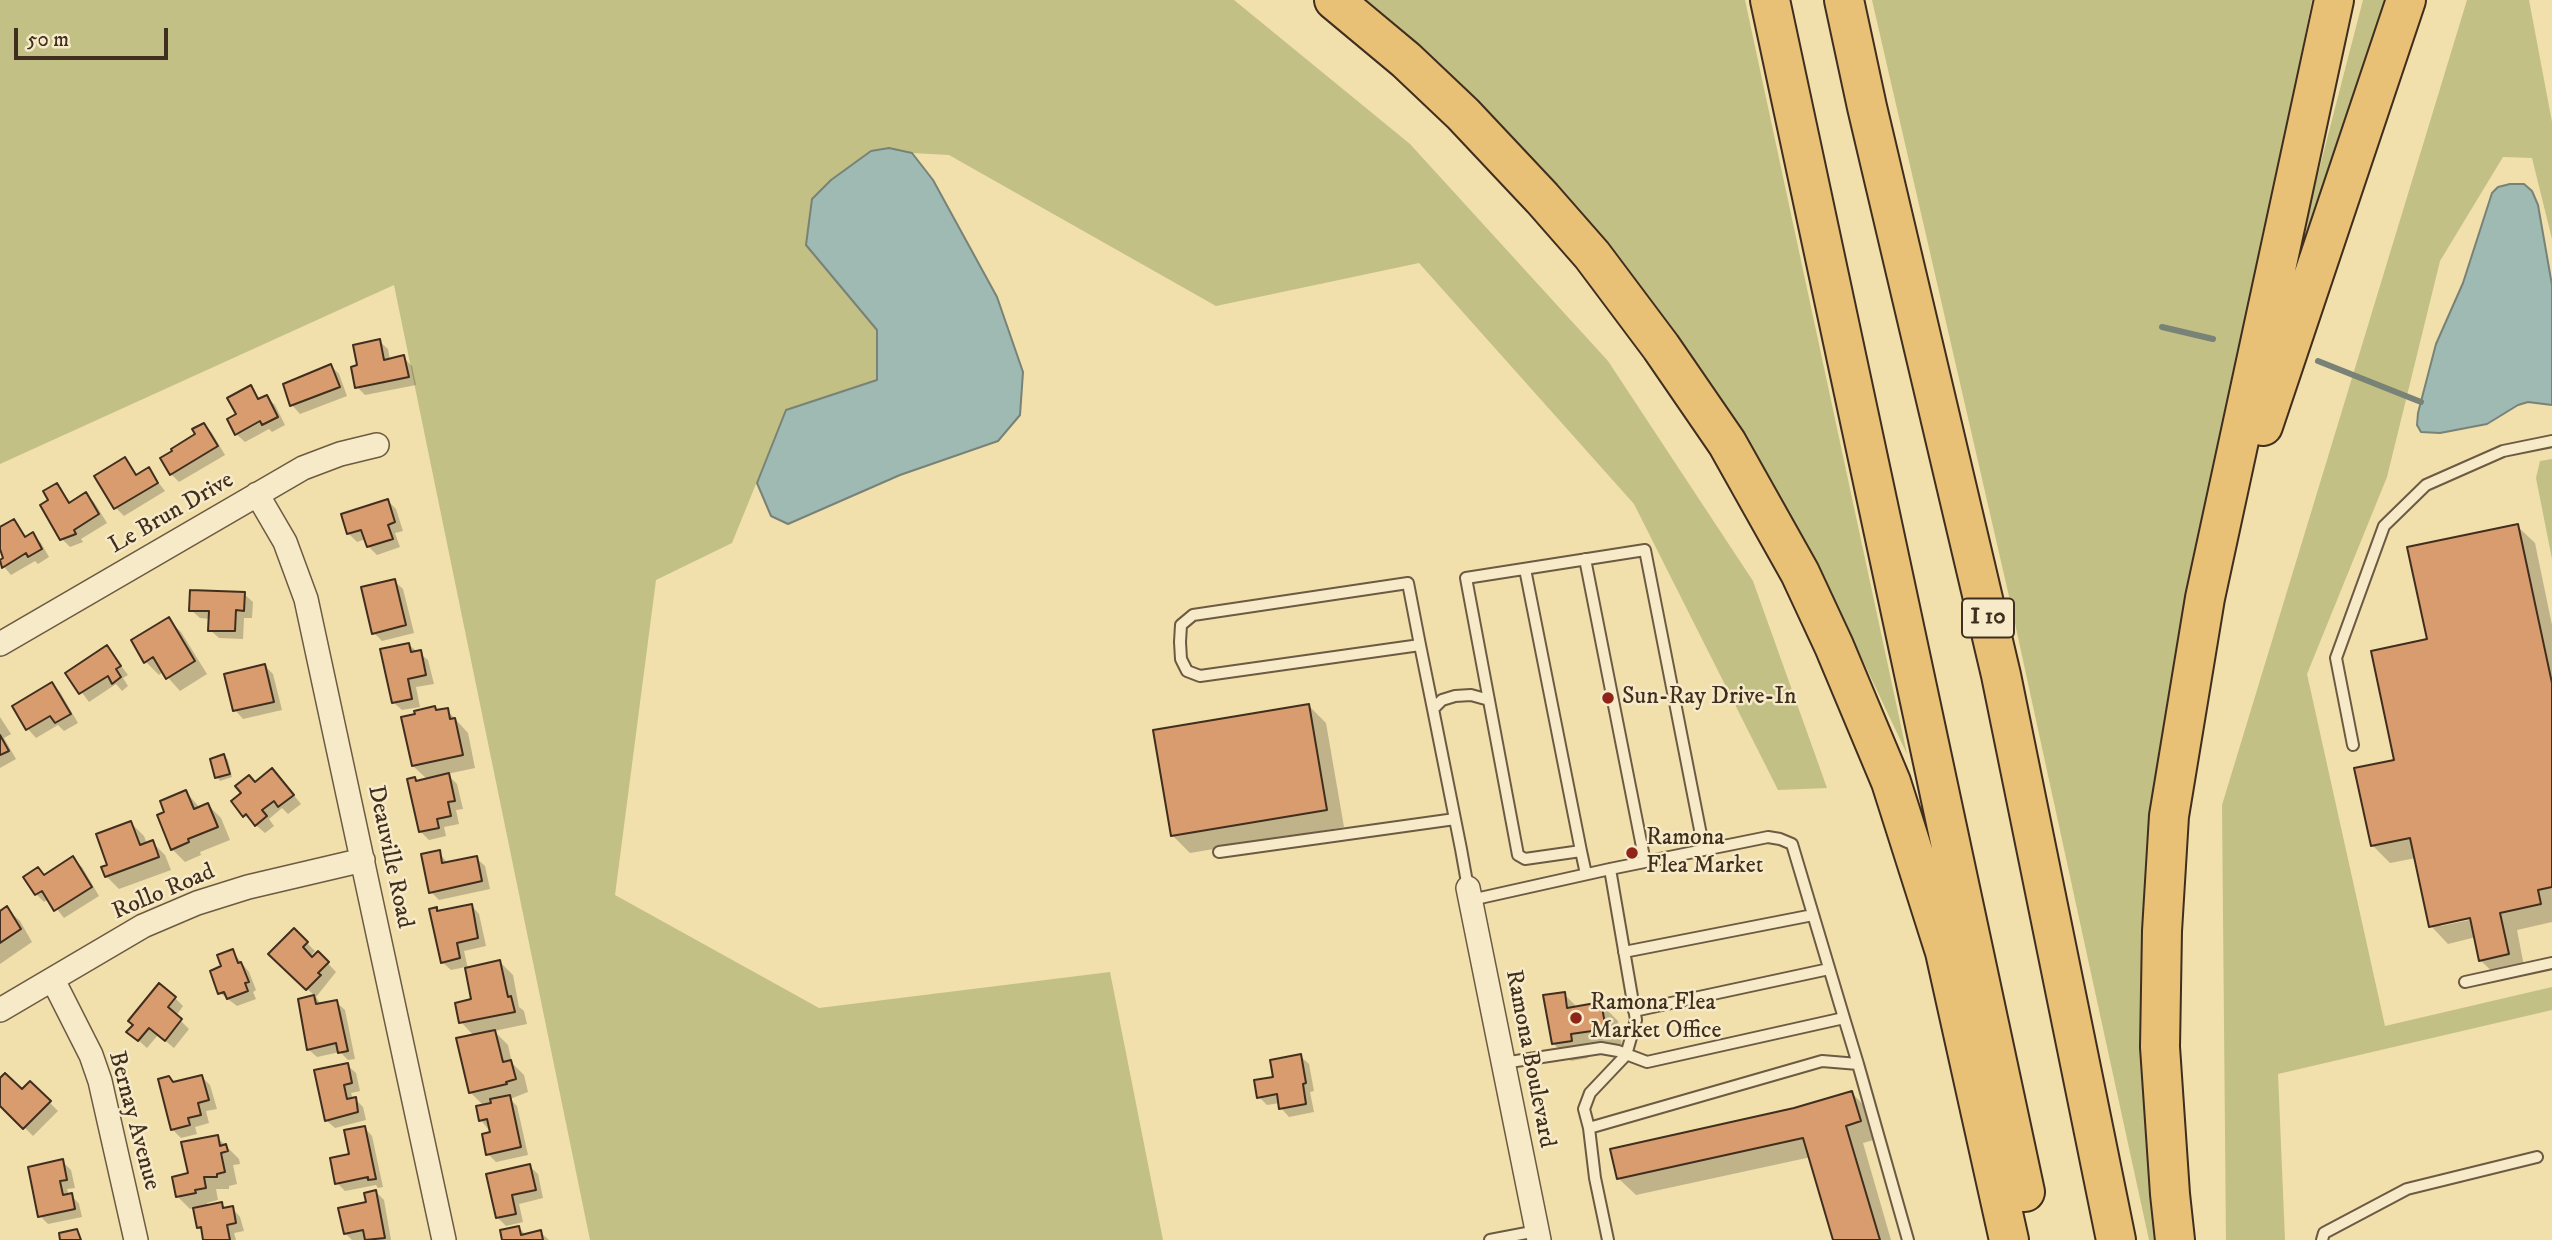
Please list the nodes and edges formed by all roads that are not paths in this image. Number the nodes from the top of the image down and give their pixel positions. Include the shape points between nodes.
1 (1334, 0) edge
2 (1770, 0) edge
3 (1844, 0) edge
4 (2334, 0) edge
5 (2406, 0) edge
6 (2552, 441) edge
7 (377, 445) dead end
8 (257, 494) junction
9 (1585, 559) junction
10 (1525, 569) junction
11 (2205, 598) junction
12 (0, 644) edge
13 (1420, 645) junction
14 (1489, 700) junction
15 (1433, 709) junction
16 (2353, 744) dead end
17 (1455, 819) junction
18 (1704, 850) junction
19 (1581, 851) junction
20 (1219, 852) dead end
21 (363, 860) junction
22 (1645, 862) junction
23 (1610, 869) junction
24 (1587, 874) junction
25 (1470, 894) junction
26 (1813, 915) junction
27 (1624, 952) junction
28 (2552, 963) edge
29 (1829, 969) junction
30 (53, 980) junction
31 (2465, 982) dead end
32 (0, 1010) edge
33 (1634, 1011) junction
34 (1844, 1018) junction
35 (1626, 1055) junction
36 (1503, 1063) junction
37 (1858, 1064) junction
38 (1589, 1128) junction
39 (2537, 1157) dead end
40 (1538, 1235) edge
41 (136, 1240) edge
42 (444, 1240) edge
43 (1490, 1240) edge
44 (1608, 1240) edge
45 (1908, 1240) edge
46 (2009, 1240) edge
47 (2036, 1240) edge
48 (2116, 1240) edge
49 (2175, 1240) edge
50 (2322, 1240) edge

1 - 46 highway via 1463,114 1592,255 1727,443 1800,573 1891,782 1945,952
2 - 47 highway
3 - 48 highway, I 10 via 2001,675
4 - 11 highway
5 - 11 highway
6 - 16 lane via 2503,451 2426,485 2384,526 2336,658
7 - 8 street, Le Brun Drive via 303,468
8 - 12 street, Le Brun Drive
8 - 21 street, Deauville Road via 285,542 306,599
9 - 10 lane
9 - 18 lane via 1645,550
9 - 22 lane
10 - 14 lane via 1466,578
10 - 19 lane
11 - 49 highway via 2169,816 2162,931 2160,1047
13 - 13 lane via 1408,583 1193,615 1181,625 1180,642 1187,671 1200,676
13 - 15 lane
14 - 15 lane via 1455,696
14 - 19 lane via 1518,855 1525,859
15 - 17 lane
17 - 20 lane
17 - 25 lane
18 - 22 lane
18 - 26 lane via 1768,837 1792,844
19 - 24 lane
21 - 30 street, Rollo Road via 197,903 144,926
21 - 42 street, Deauville Road
22 - 23 lane
23 - 24 lane
23 - 27 lane
24 - 25 lane
25 - 36 street, Ramona Boulevard
26 - 27 lane
26 - 29 lane
27 - 33 lane
28 - 31 lane
29 - 33 lane
29 - 34 lane
30 - 32 street, Rollo Road
30 - 41 street, Bernay Avenue via 100,1081
33 - 35 lane via 1636,1020
34 - 35 lane via 1647,1062
34 - 37 lane
35 - 36 lane via 1601,1048
35 - 38 lane via 1590,1093 1584,1109
36 - 40 street, Ramona Boulevard
37 - 38 lane via 1822,1061
37 - 45 lane
38 - 44 lane
39 - 50 lane via 2407,1189 2324,1233
40 - 43 lane

